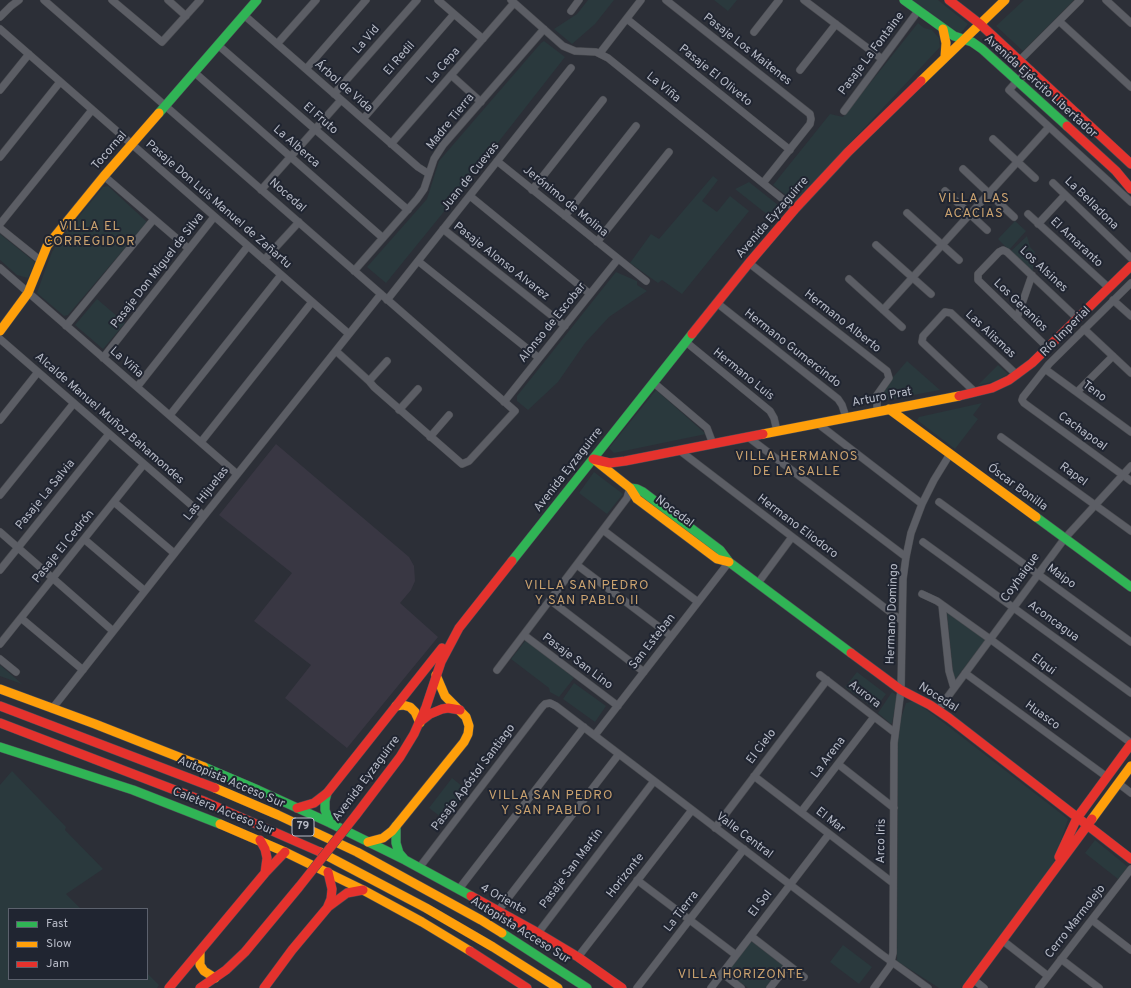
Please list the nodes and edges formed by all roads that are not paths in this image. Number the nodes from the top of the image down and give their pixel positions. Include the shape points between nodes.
1 (19, 0) edge
2 (44, 0) edge
3 (112, 0) edge
4 (168, 0) edge
5 (200, 0) edge
6 (257, 0) edge
7 (316, 0) edge
8 (366, 0) edge
9 (417, 0) edge
10 (438, 0) edge
11 (579, 0) edge
12 (641, 0) edge
13 (666, 0) edge
14 (779, 0) edge
15 (804, 0) edge
16 (904, 0) edge
17 (949, 0) edge
18 (1005, 0) edge
19 (1080, 0) edge
20 (1106, 0) edge
21 (513, 2) edge
22 (571, 11) dead end
23 (918, 11) junction
24 (454, 14) junction
25 (244, 15) junction
26 (186, 16) junction
27 (0, 17) edge
28 (627, 19) junction
29 (1059, 21) junction
30 (1131, 23) edge
31 (836, 24) junction
32 (980, 24) junction
33 (0, 29) edge
34 (544, 29) junction
35 (943, 30) junction
36 (754, 32) dead end
37 (483, 39) junction
38 (963, 39) junction
39 (277, 44) junction
40 (218, 45) junction
41 (600, 53) junction
42 (29, 54) junction
43 (945, 57) junction
44 (882, 59) junction
45 (1020, 60) junction
46 (572, 68) dead end
47 (306, 69) junction
48 (800, 70) dead end
49 (1030, 70) junction
50 (194, 72) junction
51 (451, 75) junction
52 (1017, 81) junction
53 (60, 82) junction
54 (1131, 87) edge
55 (0, 90) edge
56 (334, 94) junction
57 (1033, 96) junction
58 (341, 100) junction
59 (603, 100) dead end
60 (1062, 100) junction
61 (481, 102) junction
62 (165, 106) junction
63 (92, 110) junction
64 (844, 111) dead end
65 (363, 119) junction
66 (636, 126) dead end
67 (1049, 127) junction
68 (315, 129) junction
69 (993, 140) dead end
70 (132, 144) junction
71 (391, 144) junction
72 (790, 150) junction
73 (669, 152) dead end
74 (0, 157) edge
75 (291, 157) junction
76 (497, 162) junction
77 (1017, 162) junction
78 (1131, 164) edge
79 (963, 168) dead end
80 (1116, 171) junction
81 (429, 174) junction
82 (104, 176) junction
83 (1035, 178) dead end
84 (763, 183) junction
85 (1053, 183) dead end
86 (1131, 184) edge
87 (1131, 189) edge
88 (261, 190) junction
89 (532, 190) junction
90 (945, 191) dead end
91 (989, 193) junction
92 (1065, 195) junction
93 (470, 196) junction
94 (1131, 202) edge
95 (795, 209) junction
96 (408, 210) junction
97 (907, 213) dead end
98 (970, 214) junction
99 (1028, 214) dead end
100 (565, 216) junction
101 (214, 217) junction
102 (1014, 217) dead end
103 (154, 219) junction
104 (299, 222) junction
105 (0, 224) edge
106 (1038, 224) junction
107 (0, 228) edge
108 (443, 230) junction
109 (987, 230) dead end
110 (383, 238) junction
111 (597, 242) junction
112 (876, 244) dead end
113 (942, 244) junction
114 (248, 246) junction
115 (189, 249) junction
116 (1131, 258) edge
117 (618, 259) junction
118 (264, 260) junction
119 (959, 260) dead end
120 (41, 261) junction
121 (418, 261) junction
122 (749, 263) junction
123 (1131, 266) edge
124 (0, 268) edge
125 (354, 271) junction
126 (281, 274) junction
127 (1032, 275) junction
128 (913, 277) junction
129 (977, 278) joint
130 (849, 279) dead end
131 (646, 281) dead end
132 (1131, 283) edge
133 (1109, 288) junction
134 (28, 293) junction
135 (381, 294) junction
136 (590, 294) junction
137 (932, 294) dead end
138 (387, 300) junction
139 (1114, 300) junction
140 (312, 302) junction
141 (717, 303) junction
142 (883, 310) junction
143 (1131, 316) edge
144 (1017, 318) junction
145 (1078, 319) junction
146 (66, 326) junction
147 (565, 326) junction
148 (902, 327) dead end
149 (1084, 329) junction
150 (0, 331) edge
151 (349, 334) junction
152 (0, 339) edge
153 (686, 342) junction
154 (1048, 348) junction
155 (336, 351) junction
156 (1113, 356) junction
157 (103, 358) junction
158 (539, 358) junction
159 (387, 360) dead end
160 (1045, 369) junction
161 (38, 372) junction
162 (1131, 372) edge
163 (1017, 375) junction
164 (368, 381) junction
165 (654, 383) junction
166 (137, 386) junction
167 (418, 389) dead end
168 (975, 392) junction
169 (1077, 392) junction
170 (1022, 400) joint
171 (504, 402) junction
172 (74, 403) junction
173 (889, 409) junction
174 (399, 410) junction
175 (877, 411) junction
176 (170, 415) junction
177 (449, 415) dead end
178 (846, 417) junction
179 (0, 420) edge
180 (817, 423) junction
181 (777, 431) junction
182 (1131, 432) edge
183 (109, 434) junction
184 (430, 437) junction
185 (748, 437) junction
186 (1001, 437) dead end
187 (201, 442) junction
188 (712, 444) junction
189 (679, 450) junction
190 (950, 454) junction
191 (593, 459) junction
192 (144, 464) junction
193 (1131, 466) edge
194 (238, 474) junction
195 (1122, 475) junction
196 (1131, 481) edge
197 (630, 488) junction
198 (0, 495) edge
199 (114, 502) junction
200 (939, 502) dead end
201 (922, 504) junction
202 (1094, 505) junction
203 (204, 516) junction
204 (603, 530) junction
205 (1131, 531) edge
206 (0, 532) edge
207 (792, 537) junction
208 (1064, 538) junction
209 (84, 539) junction
210 (923, 542) dead end
211 (18, 548) junction
212 (174, 553) junction
213 (906, 557) junction
214 (729, 562) junction
215 (577, 565) junction
216 (0, 570) edge
217 (1037, 574) junction
218 (53, 578) junction
219 (758, 583) junction
220 (1131, 587) edge
221 (145, 591) junction
222 (922, 594) dead end
223 (550, 600) junction
224 (698, 602) junction
225 (942, 605) junction
226 (1013, 607) junction
227 (22, 618) junction
228 (902, 621) junction
229 (460, 628) junction
230 (113, 631) junction
231 (524, 635) junction
232 (671, 636) junction
233 (990, 639) junction
234 (1131, 642) edge
235 (0, 644) edge
236 (0, 659) edge
237 (83, 670) junction
238 (497, 670) dead end
239 (16, 672) dead end
240 (644, 672) junction
241 (965, 673) junction
242 (436, 674) junction
243 (820, 675) dead end
244 (827, 680) junction
245 (954, 688) junction
246 (0, 690) edge
247 (901, 690) junction
248 (1131, 693) edge
249 (547, 703) joint
250 (0, 706) edge
251 (396, 706) junction
252 (618, 706) junction
253 (52, 709) junction
254 (938, 710) junction
255 (461, 711) junction
256 (874, 716) junction
257 (420, 722) junction
258 (0, 723) edge
259 (584, 727) junction
260 (894, 732) junction
261 (595, 735) junction
262 (1131, 743) edge
263 (0, 747) edge
264 (619, 754) junction
265 (838, 764) junction
266 (1131, 766) edge
267 (754, 776) junction
268 (1107, 777) junction
269 (654, 781) junction
270 (1118, 783) junction
271 (327, 792) junction
272 (1131, 793) edge
273 (297, 808) junction
274 (894, 808) junction
275 (692, 810) junction
276 (801, 812) junction
277 (1077, 818) junction
278 (330, 823) junction
279 (1087, 825) junction
280 (396, 826) junction
281 (715, 828) junction
282 (829, 834) junction
283 (260, 840) junction
284 (368, 842) junction
285 (744, 850) junction
286 (285, 852) junction
287 (1131, 859) edge
288 (406, 860) junction
289 (419, 868) junction
290 (1056, 869) junction
291 (1131, 869) edge
292 (328, 872) junction
293 (264, 873) junction
294 (638, 880) junction
295 (893, 883) junction
296 (790, 885) junction
297 (459, 889) junction
298 (363, 890) junction
299 (328, 907) junction
300 (498, 911) junction
301 (690, 919) junction
302 (1092, 920) junction
303 (538, 933) junction
304 (751, 936) junction
305 (1002, 940) junction
306 (1131, 950) edge
307 (200, 952) junction
308 (736, 955) junction
309 (578, 957) junction
310 (1061, 959) junction
311 (891, 962) junction
312 (788, 965) junction
313 (722, 973) junction
314 (1048, 976) junction
315 (804, 977) dead end
316 (215, 978) junction
317 (973, 979) junction
318 (169, 988) edge
319 (200, 988) edge
320 (213, 988) edge
321 (264, 988) edge
322 (527, 988) edge
323 (558, 988) edge
324 (587, 988) edge
325 (622, 988) edge
326 (637, 988) edge
327 (711, 988) edge
328 (742, 988) edge
329 (770, 988) edge
330 (874, 988) edge
331 (928, 988) edge
332 (967, 988) edge
333 (984, 988) edge
334 (1039, 988) edge
335 (1099, 988) edge

1 - 27 street
2 - 62 street, Nocedal
3 - 26 street via 162,42
4 - 26 street
5 - 26 street
6 - 25 main road, Tocornal
7 - 39 street
8 - 47 street
9 - 56 street, La Vid
10 - 24 street
11 - 22 street
12 - 28 street
13 - 72 street, Pasaje Los Maitenes via 808,112 811,119 809,126
14 - 36 street
15 - 31 street
16 - 23 main road, Avenida Ejército Libertador
17 - 32 main road, Avenida Ejército Libertador
18 - 32 main road, Avenida Eyzaguirre
19 - 29 street
20 - 30 street
21 - 34 street
21 - 37 street, La Cepa
23 - 35 main road, Avenida Ejército Libertador
23 - 44 street, Pasaje La Fontaine
24 - 37 street
24 - 65 street, El Redil
25 - 39 street, Árbol de Vida
25 - 40 main road, Tocornal
28 - 41 street
28 - 72 street, Pasaje El Oliveto
29 - 45 street
29 - 54 street
31 - 44 street
31 - 48 street
32 - 38 main road, Avenida Eyzaguirre
32 - 45 main road, Avenida Ejército Libertador
33 - 42 street, Pasaje Don Luis Manuel de Zañartu
34 - 41 street via 567,48
34 - 61 street, Madre Tierra
35 - 38 main road, Avenida Ejército Libertador
35 - 43 main road via 946,43
37 - 51 street, La Cepa
38 - 43 main road, Avenida Eyzaguirre
38 - 52 main road, Avenida Ejército Libertador via 982,49
39 - 47 street, Árbol de Vida
40 - 50 main road, Tocornal
40 - 68 street, El Fruto
41 - 84 street, La Viña
42 - 53 street, Pasaje Don Luis Manuel de Zañartu
42 - 55 street
43 - 95 main road, Avenida Eyzaguirre via 848,152
44 - 64 street, Pasaje La Fontaine
45 - 49 main road, Avenida Ejército Libertador
46 - 76 street, Juan de Cuevas
47 - 56 street, Árbol de Vida
49 - 52 street
49 - 60 main road, Avenida Ejército Libertador
50 - 62 main road, Tocornal
50 - 75 street, La Alberca
51 - 61 street
51 - 71 street, La Cepa
52 - 57 main road, Avenida Ejército Libertador
52 - 67 street via 1009,90
53 - 63 street, Pasaje Don Luis Manuel de Zañartu
53 - 74 street
56 - 58 street, Árbol de Vida
57 - 60 main road
57 - 80 main road, Avenida Ejército Libertador
58 - 65 street, Árbol de Vida
58 - 68 street
59 - 89 street
60 - 78 main road, Avenida Ejército Libertador
61 - 81 street, Madre Tierra via 440,149
62 - 70 main road, Tocornal
62 - 88 street, Nocedal
63 - 70 street, Pasaje Don Luis Manuel de Zañartu
63 - 105 street
65 - 71 street, Árbol de Vida
66 - 100 street
67 - 77 street
67 - 94 street
68 - 75 street
68 - 96 street, El Fruto
69 - 77 street
70 - 82 main road, Tocornal
70 - 101 street, Pasaje Don Luis Manuel de Zañartu
71 - 81 street, Árbol de Vida
72 - 84 street
73 - 111 street
75 - 88 street
75 - 110 street, La Alberca
76 - 89 street, Jerónimo de Molina
76 - 93 street, Juan de Cuevas
77 - 83 street
77 - 91 street
79 - 91 street
80 - 86 main road, Avenida Ejército Libertador
80 - 87 main road, Avenida Ejército Libertador
81 - 96 street, Madre Tierra via 421,193
82 - 103 street
82 - 120 main road, Tocornal via 47,246
84 - 95 street, La Viña
85 - 92 street, La Belladona
88 - 104 street, Nocedal
89 - 100 street, Jerónimo de Molina
90 - 98 street
91 - 98 street
91 - 102 street
92 - 106 street
92 - 116 street, La Belladona
93 - 108 street, Juan de Cuevas
93 - 136 street
95 - 122 main road, Avenida Eyzaguirre
96 - 110 street, Madre Tierra
97 - 113 street
98 - 109 street
98 - 113 street
99 - 106 street, El Amaranto
100 - 111 street, Jerónimo de Molina
101 - 114 street, Pasaje Don Luis Manuel de Zañartu
101 - 115 street, Pasaje Don Miguel de Silva
103 - 115 street
103 - 146 street
104 - 118 street
104 - 125 street, Nocedal
106 - 133 street, El Amaranto
107 - 120 street
108 - 121 street, Juan de Cuevas
108 - 147 street, Pasaje Alonso Alvarez
110 - 125 street, Madre Tierra
111 - 117 street, Jerónimo de Molina
112 - 128 street
113 - 119 street
113 - 128 street
114 - 118 street, Pasaje Don Luis Manuel de Zañartu
114 - 166 street
115 - 157 street, Pasaje Don Miguel de Silva
117 - 131 street, Jerónimo de Molina
117 - 136 street, Alonso de Escobar
118 - 126 street, Pasaje Don Luis Manuel de Zañartu
120 - 134 main road, Tocornal
121 - 138 street, Juan de Cuevas
121 - 158 street
122 - 141 main road, Avenida Eyzaguirre
122 - 175 street, Hermano Alberto via 889,373 889,378 877,395
123 - 133 main road, Arturo Prat
124 - 134 street, La Viña
125 - 135 street, Nocedal
126 - 140 street, Pasaje Don Luis Manuel de Zañartu
126 - 176 street
127 - 129 street, Los Alsines via 1003,250
127 - 144 street
127 - 145 street, Los Alsines
128 - 137 street
128 - 142 street
129 - 144 street, Los Geranios
130 - 142 street
132 - 139 street, Río Imperial
133 - 145 main road, Arturo Prat
134 - 146 street, La Viña
134 - 150 main road, Tocornal
135 - 138 street, Nocedal
135 - 151 street, Las Hijuelas
136 - 147 street, Alonso de Escobar
138 - 171 street, Nocedal
139 - 143 street
139 - 149 street, Río Imperial
140 - 151 street, Pasaje Don Luis Manuel de Zañartu
140 - 187 street
141 - 153 main road, Avenida Eyzaguirre
141 - 178 street, Hermano Gumercindo via 838,399
142 - 148 street
144 - 154 street, Los Geranios
145 - 154 main road, Arturo Prat
146 - 157 street, La Viña
147 - 158 street, Alonso de Escobar
149 - 156 street
149 - 160 street, Río Imperial
151 - 155 street, Las Hijuelas
152 - 161 street, Alcalde Manuel Muñoz Bahamondes
153 - 165 main road, Avenida Eyzaguirre
153 - 181 street, Hermano Luis via 770,411
154 - 163 main road, Arturo Prat
155 - 164 street
155 - 194 street, Las Hijuelas
156 - 162 street
156 - 169 street
157 - 166 street, La Viña
158 - 171 street, Alonso de Escobar
159 - 164 street
160 - 169 street, Teno
160 - 170 street, Río Imperial
161 - 172 street, Alcalde Manuel Muñoz Bahamondes
161 - 179 street
163 - 168 main road, Arturo Prat via 992,388
163 - 168 street, Las Alismas via 947,312 922,340
164 - 174 street
165 - 188 street via 707,428
165 - 191 main road, Avenida Eyzaguirre
166 - 176 street, La Viña
167 - 174 street
168 - 173 main road, Arturo Prat
169 - 182 street, Teno
170 - 195 street, Cachapoal
171 - 184 street, Nocedal via 515,411 464,464
172 - 183 street, Alcalde Manuel Muñoz Bahamondes
172 - 198 street
173 - 175 main road, Arturo Prat
173 - 190 main road, Óscar Bonilla
174 - 184 street
175 - 178 main road, Arturo Prat
176 - 187 street, La Viña
177 - 184 street
178 - 180 main road, Arturo Prat
180 - 181 main road, Arturo Prat
180 - 201 street
181 - 185 main road, Arturo Prat
183 - 192 street, Alcalde Manuel Muñoz Bahamondes
183 - 211 street, Pasaje La Salvia
185 - 188 main road, Arturo Prat
185 - 213 street
186 - 202 street, Rapel
187 - 194 street, La Viña
188 - 189 main road, Arturo Prat
189 - 191 main road, Arturo Prat via 618,462
189 - 207 street, Hermano Eliodoro
190 - 201 street, Hermano Domingo
190 - 208 main road, Óscar Bonilla
191 - 197 main road, Nocedal
191 - 229 main road, Avenida Eyzaguirre
192 - 199 street, Pasaje El Cedrón
192 - 203 street, Alcalde Manuel Muñoz Bahamondes
193 - 195 street, Coyhaique
194 - 203 street, Las Hijuelas
195 - 196 street, Cachapoal
195 - 202 street, Coyhaique
197 - 204 street via 627,498
197 - 214 main road, Nocedal via 637,499 688,538 717,558
199 - 209 street, Pasaje El Cedrón
199 - 212 street
200 - 217 street, Maipo
201 - 213 street, Hermano Domingo via 911,533
202 - 205 street, Rapel
202 - 208 street, Coyhaique
203 - 212 street, Las Hijuelas
204 - 215 street
204 - 224 street
206 - 211 street
207 - 219 street
207 - 228 street, Hermano Eliodoro
208 - 217 street, Coyhaique
208 - 220 main road, Óscar Bonilla
209 - 218 street, Pasaje El Cedrón
209 - 221 street
210 - 226 street, Aconcagua
211 - 216 street, Pasaje La Salvia
211 - 218 street
212 - 221 street, Las Hijuelas
213 - 228 street, Hermano Domingo
214 - 219 main road, Nocedal
214 - 224 street, San Esteban
215 - 223 street
215 - 232 street
217 - 226 street, Coyhaique
217 - 234 street, Maipo
218 - 227 street, Pasaje El Cedrón
218 - 230 street
219 - 247 main road, Nocedal
221 - 230 street, Las Hijuelas
222 - 225 street, Elqui
223 - 231 street
223 - 240 street
224 - 232 street, San Esteban
225 - 233 street, Elqui
225 - 245 street via 949,670
226 - 233 street, Coyhaique
226 - 248 street, Aconcagua
227 - 235 street, Pasaje El Cedrón
227 - 237 street
228 - 247 street, Hermano Domingo
229 - 242 main road, Avenida Eyzaguirre via 446,649
229 - 251 main road
230 - 237 street, Las Hijuelas
231 - 238 street
231 - 252 street, Pasaje San Lino
232 - 240 street, San Esteban
233 - 241 street, Coyhaique
233 - 262 street, Elqui
236 - 239 street
237 - 253 street, Las Hijuelas
240 - 252 street, San Esteban
241 - 245 street, Coyhaique
241 - 268 street, Huasco
242 - 255 main road via 445,696
242 - 257 main road, Avenida Eyzaguirre
243 - 244 street, Aurora
244 - 256 street, Aurora
244 - 267 street, El Cielo
245 - 254 street, Coyhaique
246 - 253 main road
247 - 254 main road, Nocedal
247 - 260 street, Arco Iris
249 - 259 street, Valle Central via 553,704
249 - 289 street, Pasaje Apóstol Santiago
250 - 324 main road, Autopista Acceso Sur / 79 via 207,784 350,849 481,920
251 - 257 main road via 410,707
251 - 271 main road
252 - 261 street, San Esteban
253 - 273 main road via 179,757
254 - 277 main road, Nocedal
255 - 257 main road via 448,708 436,711
255 - 280 main road via 468,721 469,730 466,738
256 - 260 street, Aurora
256 - 265 street, La Arena
257 - 316 main road, Avenida Eyzaguirre, bridge via 400,757 299,887 245,952
258 - 323 main road, 79 via 206,802 316,850 444,918
259 - 261 street, Valle Central
259 - 297 street
260 - 274 street, Arco Iris
261 - 264 street, Valle Central
262 - 268 main road
263 - 283 main road, Caletera Acceso Sur via 133,790
264 - 269 street, Valle Central
264 - 300 street
265 - 274 street
265 - 276 street, La Arena
266 - 270 main road
267 - 276 street, El Mar
267 - 281 street, El Cielo
268 - 277 main road
269 - 275 street, Valle Central
269 - 303 street, Pasaje San Martín
270 - 272 street
270 - 279 main road
271 - 273 main road via 314,803
271 - 278 main road via 325,810
273 - 278 main road
274 - 295 street, Arco Iris
275 - 281 street, Valle Central
275 - 294 street, Horizonte
276 - 282 street, El Mar
277 - 279 main road, Nocedal
277 - 290 main road via 1064,843
278 - 284 main road
279 - 287 main road, Nocedal
279 - 290 main road
280 - 284 main road via 383,838
280 - 288 main road via 396,843 399,853
281 - 285 street, Valle Central
282 - 295 street, El Mar
282 - 296 street, El Sol
283 - 286 main road, Caletera Acceso Sur
283 - 293 main road via 267,858
284 - 288 main road, 4 Oriente
285 - 296 street, Valle Central
285 - 301 street, La Tierra
286 - 292 main road, Caletera Acceso Sur
286 - 293 main road
288 - 289 main road, 4 Oriente
289 - 297 main road, 4 Oriente
290 - 305 main road
291 - 302 street, Cerro Marmolejo
292 - 298 main road, Caletera Acceso Sur
292 - 299 main road via 332,889
293 - 307 main road
294 - 301 street
294 - 309 street, Horizonte
295 - 311 street, Arco Iris
296 - 304 street, El Sol
296 - 311 street, Valle Central
297 - 300 main road, 4 Oriente
298 - 299 main road via 347,893
298 - 322 main road, Caletera Acceso Sur via 451,939
299 - 321 main road
300 - 303 main road, 4 Oriente
301 - 308 street
301 - 326 street, La Tierra
302 - 306 street
302 - 310 street, Cerro Marmolejo
303 - 309 main road, 4 Oriente
304 - 308 street, El Sol
304 - 312 street
305 - 314 street
305 - 317 main road
307 - 316 main road via 200,965
307 - 318 main road
308 - 313 street, El Sol
309 - 325 main road, 4 Oriente
310 - 314 street, Cerro Marmolejo
310 - 335 street
311 - 330 street, Arco Iris
311 - 331 street, Valle Central
312 - 315 street
312 - 329 street
313 - 327 street, El Sol
313 - 328 street
314 - 334 street, Cerro Marmolejo
316 - 319 main road, Avenida Eyzaguirre
316 - 320 main road
317 - 332 main road
317 - 333 street

